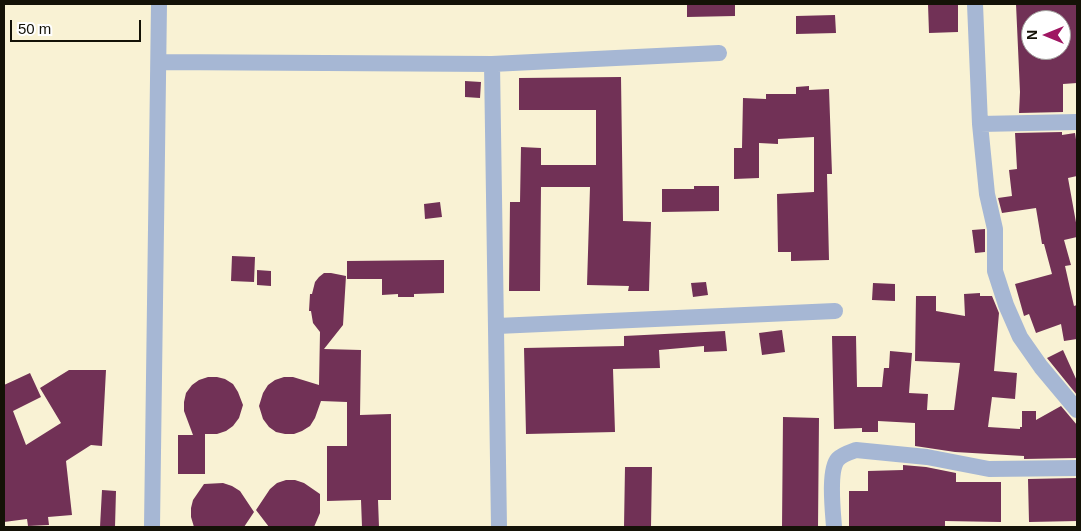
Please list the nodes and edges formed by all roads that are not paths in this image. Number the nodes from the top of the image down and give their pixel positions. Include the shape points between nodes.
1 (159, 4) edge
2 (975, 4) edge
3 (719, 53) dead end
4 (159, 62) junction
5 (492, 64) junction
6 (1077, 122) edge
7 (980, 124) junction
8 (835, 311) dead end
9 (497, 326) junction
10 (1077, 410) edge
11 (1077, 468) edge
12 (152, 527) edge
13 (500, 527) edge
14 (834, 527) edge

1 - 4 street
2 - 7 street
3 - 5 street
4 - 5 street
4 - 12 street
5 - 9 street
6 - 7 street
7 - 10 street via 987,194 995,229 995,271 1006,305 1020,337
8 - 9 street
9 - 13 street
11 - 14 street via 989,469 927,457 856,450 837,460 834,469

